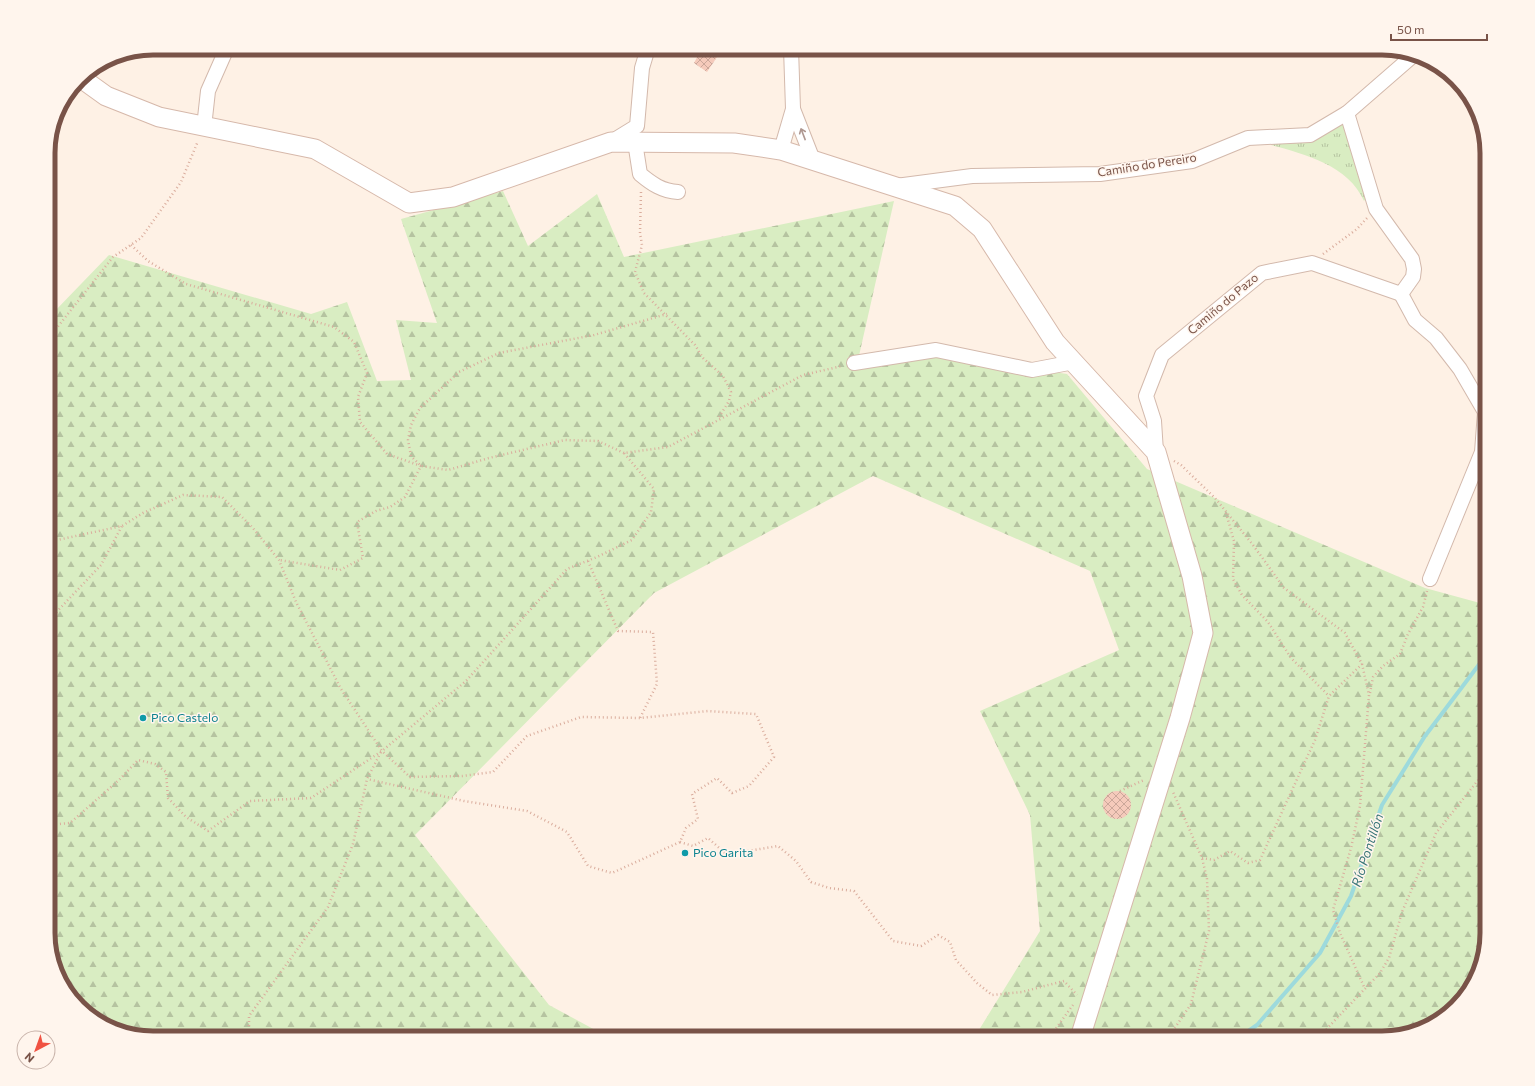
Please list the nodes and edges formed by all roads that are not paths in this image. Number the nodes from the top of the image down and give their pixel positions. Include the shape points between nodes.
1 (224, 55) edge
2 (646, 55) edge
3 (791, 55) edge
4 (1410, 59) edge
5 (86, 82) edge
6 (793, 109) junction
7 (1347, 113) junction
8 (204, 127) junction
9 (612, 142) junction
10 (635, 142) junction
11 (781, 150) junction
12 (813, 160) junction
13 (895, 186) junction
14 (678, 192) dead end
15 (1401, 294) junction
16 (1074, 362) junction
17 (854, 363) road end
18 (1480, 403) edge
19 (1156, 452) junction
20 (1480, 457) edge
21 (1430, 579) road end
22 (1081, 1031) edge

1 - 8 street via 208,91
2 - 9 street via 642,68 637,126
3 - 6 street
4 - 7 street, Camiño do Pereiro
5 - 8 street via 106,96 159,117
6 - 11 street
12 -> 6 street
7 - 13 street, Camiño do Pereiro via 1310,135 1248,138 1192,161 1100,174 972,176
7 - 15 street via 1376,209 1412,259 1413,277
8 - 9 street via 315,149 409,203 453,197
9 - 10 street
10 - 11 street via 734,143
10 - 14 street via 640,174 654,186
11 - 12 street
12 - 13 street
13 - 16 street via 955,206 982,229 1055,342
15 - 18 street via 1415,320 1436,338 1460,369
15 - 19 street, Camiño do Pazo via 1312,263 1262,273 1162,355 1146,396 1154,421
16 - 17 street via 1032,370 936,350
16 - 19 street
19 - 22 street via 1192,576 1203,633 1163,771 1086,998
20 - 21 street

